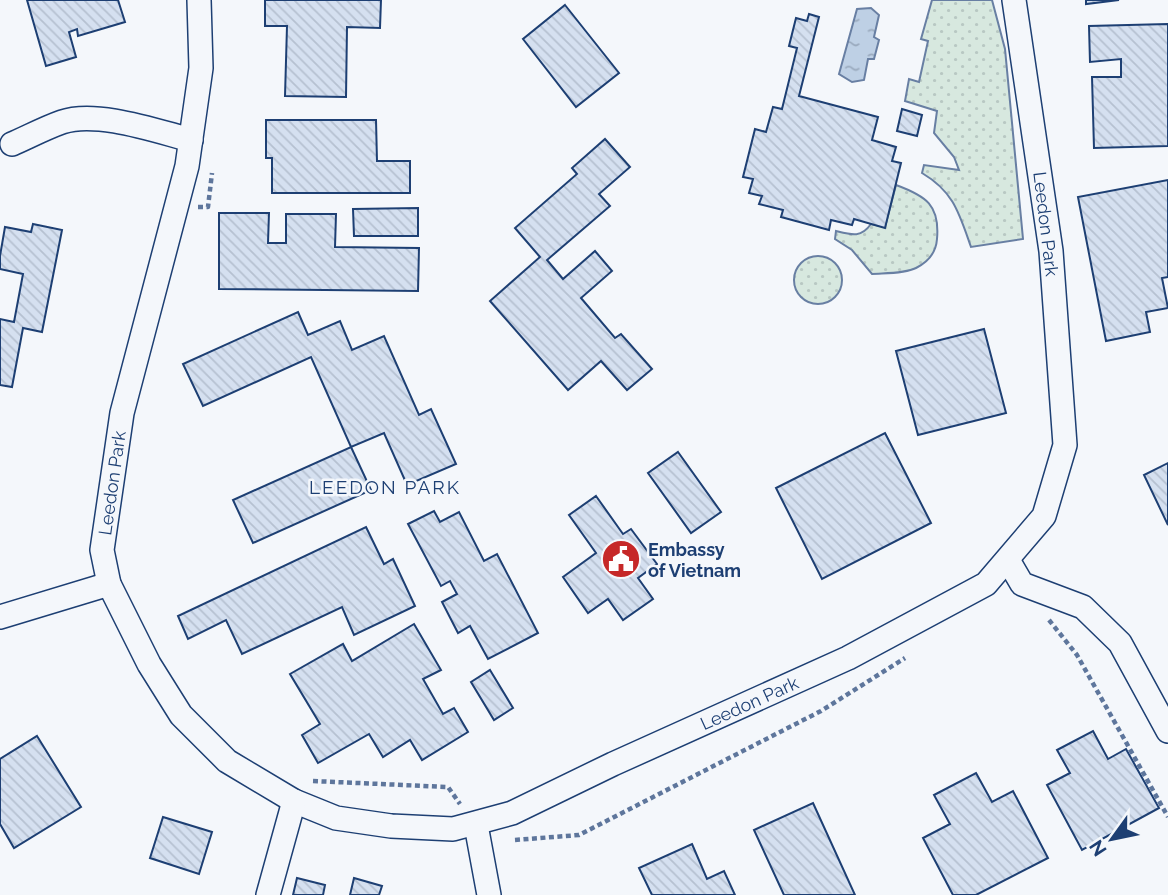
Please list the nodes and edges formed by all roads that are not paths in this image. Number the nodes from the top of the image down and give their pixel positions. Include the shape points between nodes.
1 (199, 0) edge
2 (1014, 0) edge
3 (191, 140) junction
4 (12, 144) dead end
5 (1009, 560) junction
6 (109, 584) junction
7 (0, 617) edge
8 (1168, 731) edge
9 (297, 791) junction
10 (476, 825) junction
11 (268, 895) edge
12 (489, 895) edge

1 - 3 street, Leedon Park via 201,68
2 - 5 street, Leedon Park via 1051,251 1065,445 1044,516
3 - 4 street via 87,118 64,121
3 - 6 street, Leedon Park via 122,413 102,550
5 - 8 street via 1022,584 1083,607 1120,643
5 - 10 street, Leedon Park via 986,584 848,657 513,813
6 - 7 street
6 - 9 street, Leedon Park via 181,715 227,761
9 - 10 street, Leedon Park via 336,818 391,826 453,829
9 - 11 street
10 - 12 street

